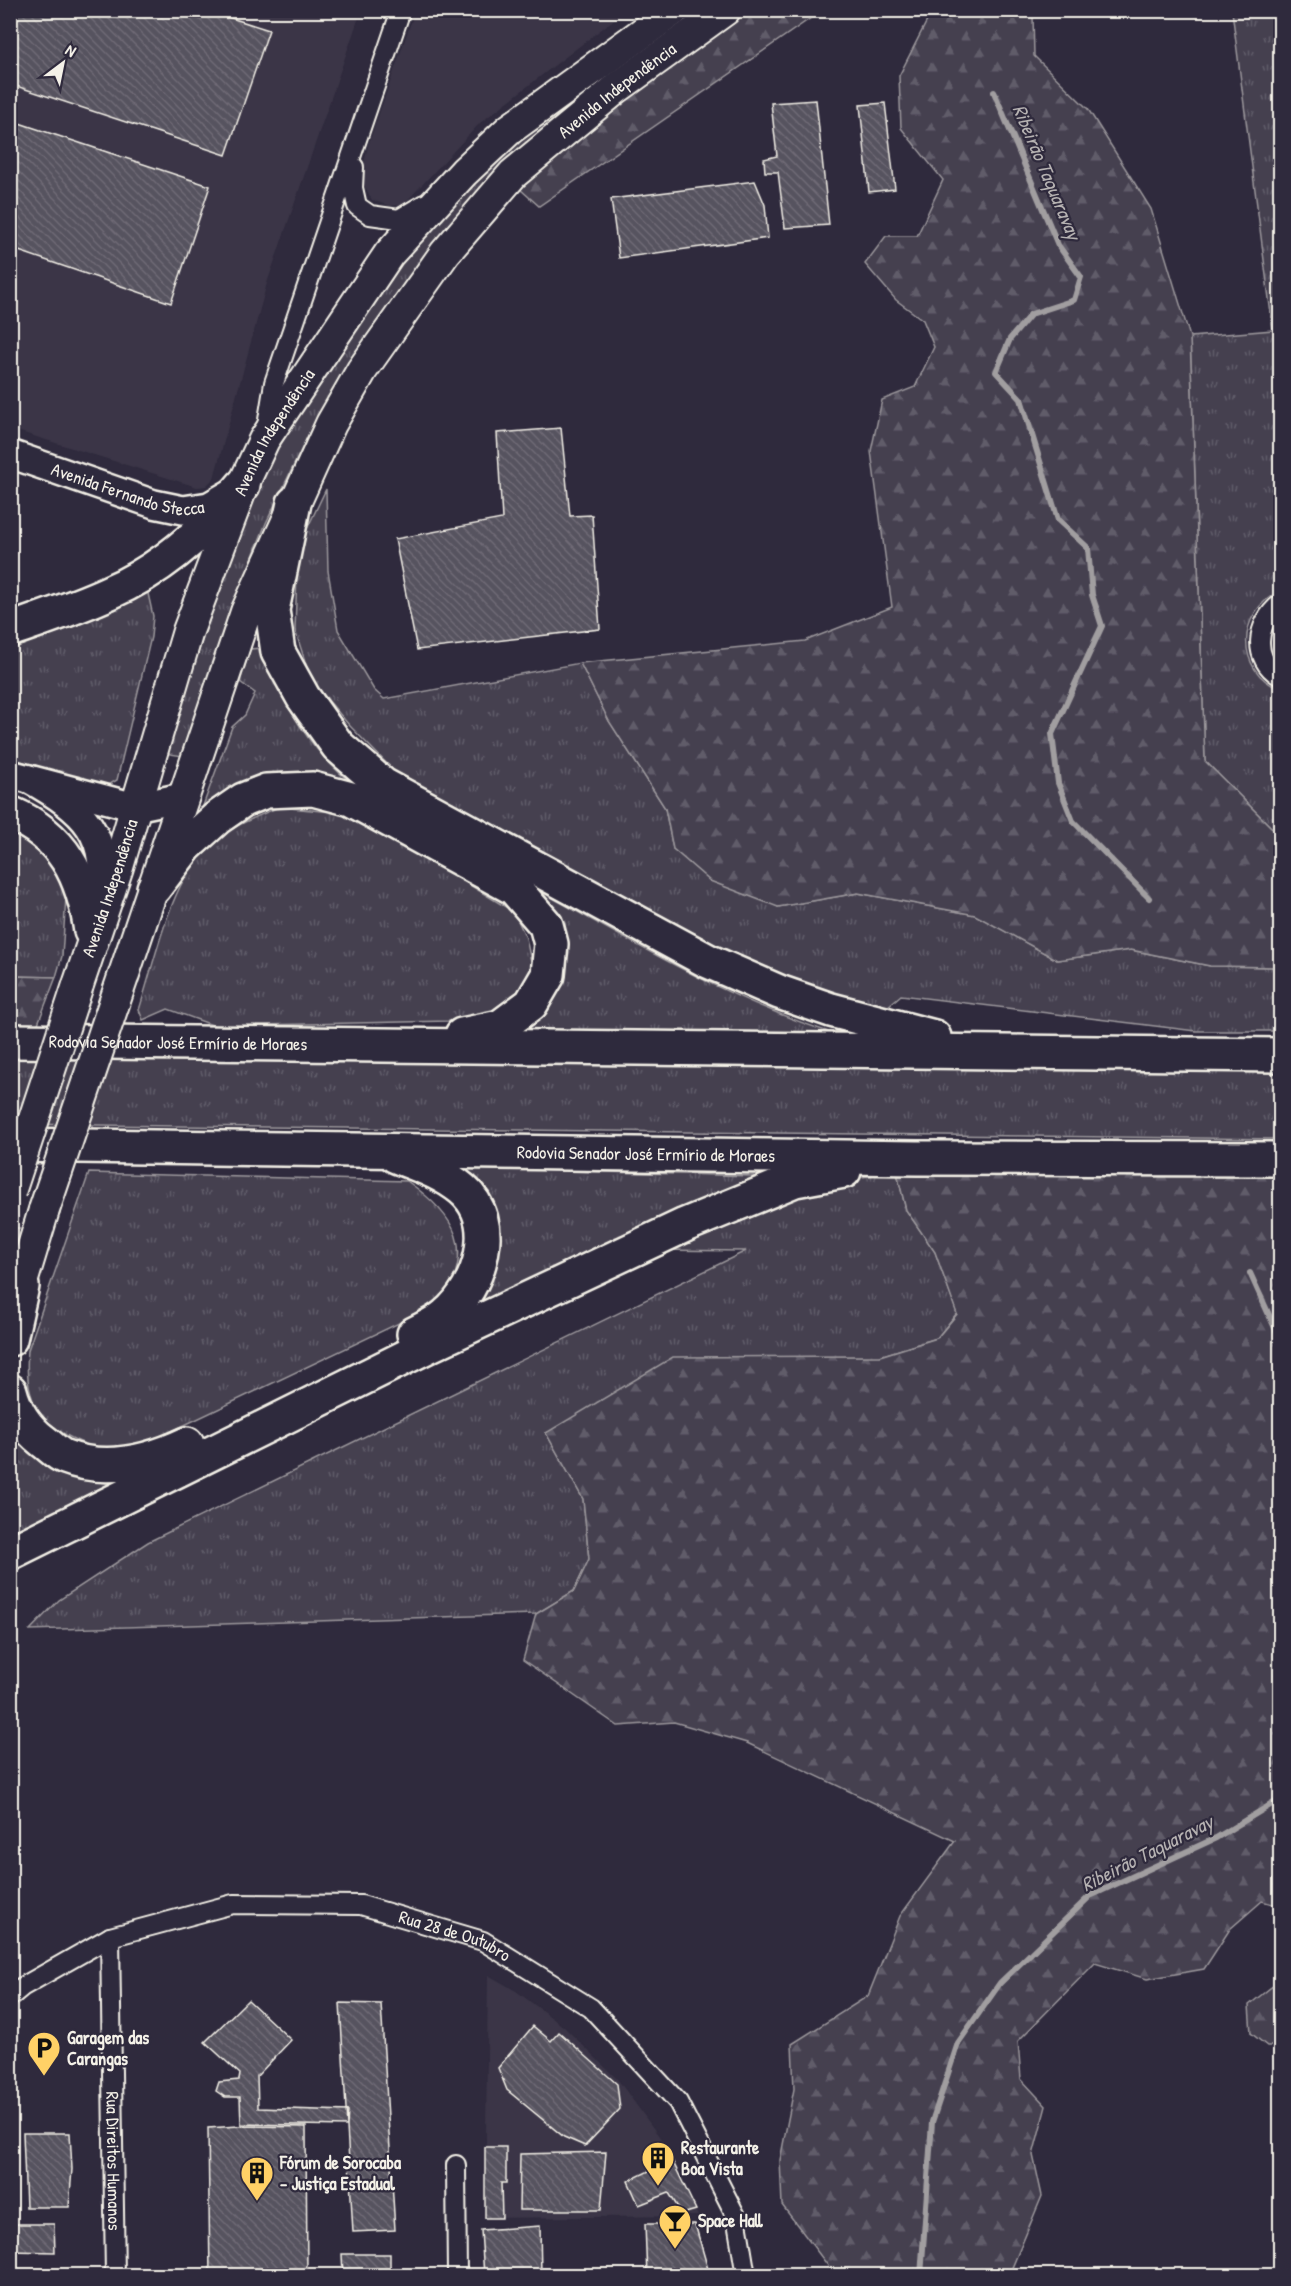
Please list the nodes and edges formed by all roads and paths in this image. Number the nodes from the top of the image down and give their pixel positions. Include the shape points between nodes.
1 (400, 10) edge
2 (674, 10) edge
3 (725, 10) edge
4 (354, 150) junction
5 (446, 191) junction
6 (264, 440) junction
7 (10, 454) edge
8 (243, 485) junction
9 (294, 503) junction
10 (1281, 604) edge
11 (10, 630) edge
12 (1281, 676) edge
13 (20, 777) edge
14 (184, 792) junction
15 (135, 807) junction
16 (10, 813) edge
17 (154, 888) junction
18 (91, 932) junction
19 (80, 981) junction
20 (10, 1041) edge
21 (417, 1045) junction
22 (1000, 1051) junction
23 (1281, 1055) edge
24 (10, 1145) edge
25 (378, 1149) junction
26 (917, 1158) junction
27 (1281, 1159) edge
28 (10, 1192) edge
29 (22, 1286) junction
30 (10, 1321) edge
31 (10, 1339) edge
32 (10, 1391) edge
33 (10, 1554) edge
34 (110, 1937) junction
35 (10, 1997) edge
36 (456, 2165) dead end
37 (115, 2276) edge
38 (457, 2276) edge
39 (746, 2276) edge

1 - 4 street
2 - 5 main road, Avenida Independência via 510,129
3 - 9 main road, Avenida Independência via 617,88 513,174 445,253 362,370 331,424
4 - 5 street via 353,188 357,206 370,215 399,219
4 - 6 street via 274,383
5 - 6 main road, Avenida Independência via 389,254
6 - 8 main road, Avenida Independência
7 - 8 main road, Avenida Fernando Stecca via 154,504 183,510 209,506
8 - 11 highway via 212,522 157,565 112,592
8 - 15 main road, Avenida Independência via 188,631
9 - 14 main road, Avenida Independência via 246,612
9 - 22 highway via 272,610 278,652 303,697 338,746 382,784 708,961 779,992 899,1029
10 - 12 street via 1269,613 1260,639 1261,653
13 - 15 main road
13 - 18 main road via 70,803 99,842 104,876
14 - 15 main road via 178,798
14 - 17 main road, Avenida Independência
15 - 19 main road, Avenida Independência
16 - 18 highway via 42,829 65,855 86,903
17 - 21 highway via 186,846 243,800 266,791 313,789 351,799 376,811 514,888 540,915 551,944 548,975 531,1004 500,1028
17 - 29 main road, Avenida Independência, bridge via 44,1210
18 - 19 main road
19 - 28 main road, Avenida Independência, bridge
20 - 21 highway, Rodovia Senador José Ermírio de Moraes
21 - 22 highway, Rodovia Senador José Ermírio de Moraes
22 - 23 highway, Rodovia Senador José Ermírio de Moraes
24 - 25 highway, Rodovia Senador José Ermírio de Moraes
25 - 26 highway, Rodovia Senador José Ermírio de Moraes
25 - 32 highway via 432,1170 463,1189 479,1211 483,1228 478,1270 446,1315 166,1454 133,1463 98,1466 63,1457 33,1433 13,1404
26 - 27 highway, Rodovia Senador José Ermírio de Moraes
26 - 33 highway via 795,1180 685,1225 430,1345
29 - 30 main road, Avenida Independência
29 - 31 highway
34 - 35 street, Rua 28 de Outubro
34 - 37 street, Rua Direitos Humanos
34 - 39 street, Rua 28 de Outubro via 233,1904 361,1905 483,1941 591,2008 678,2102 736,2216
36 - 38 street

